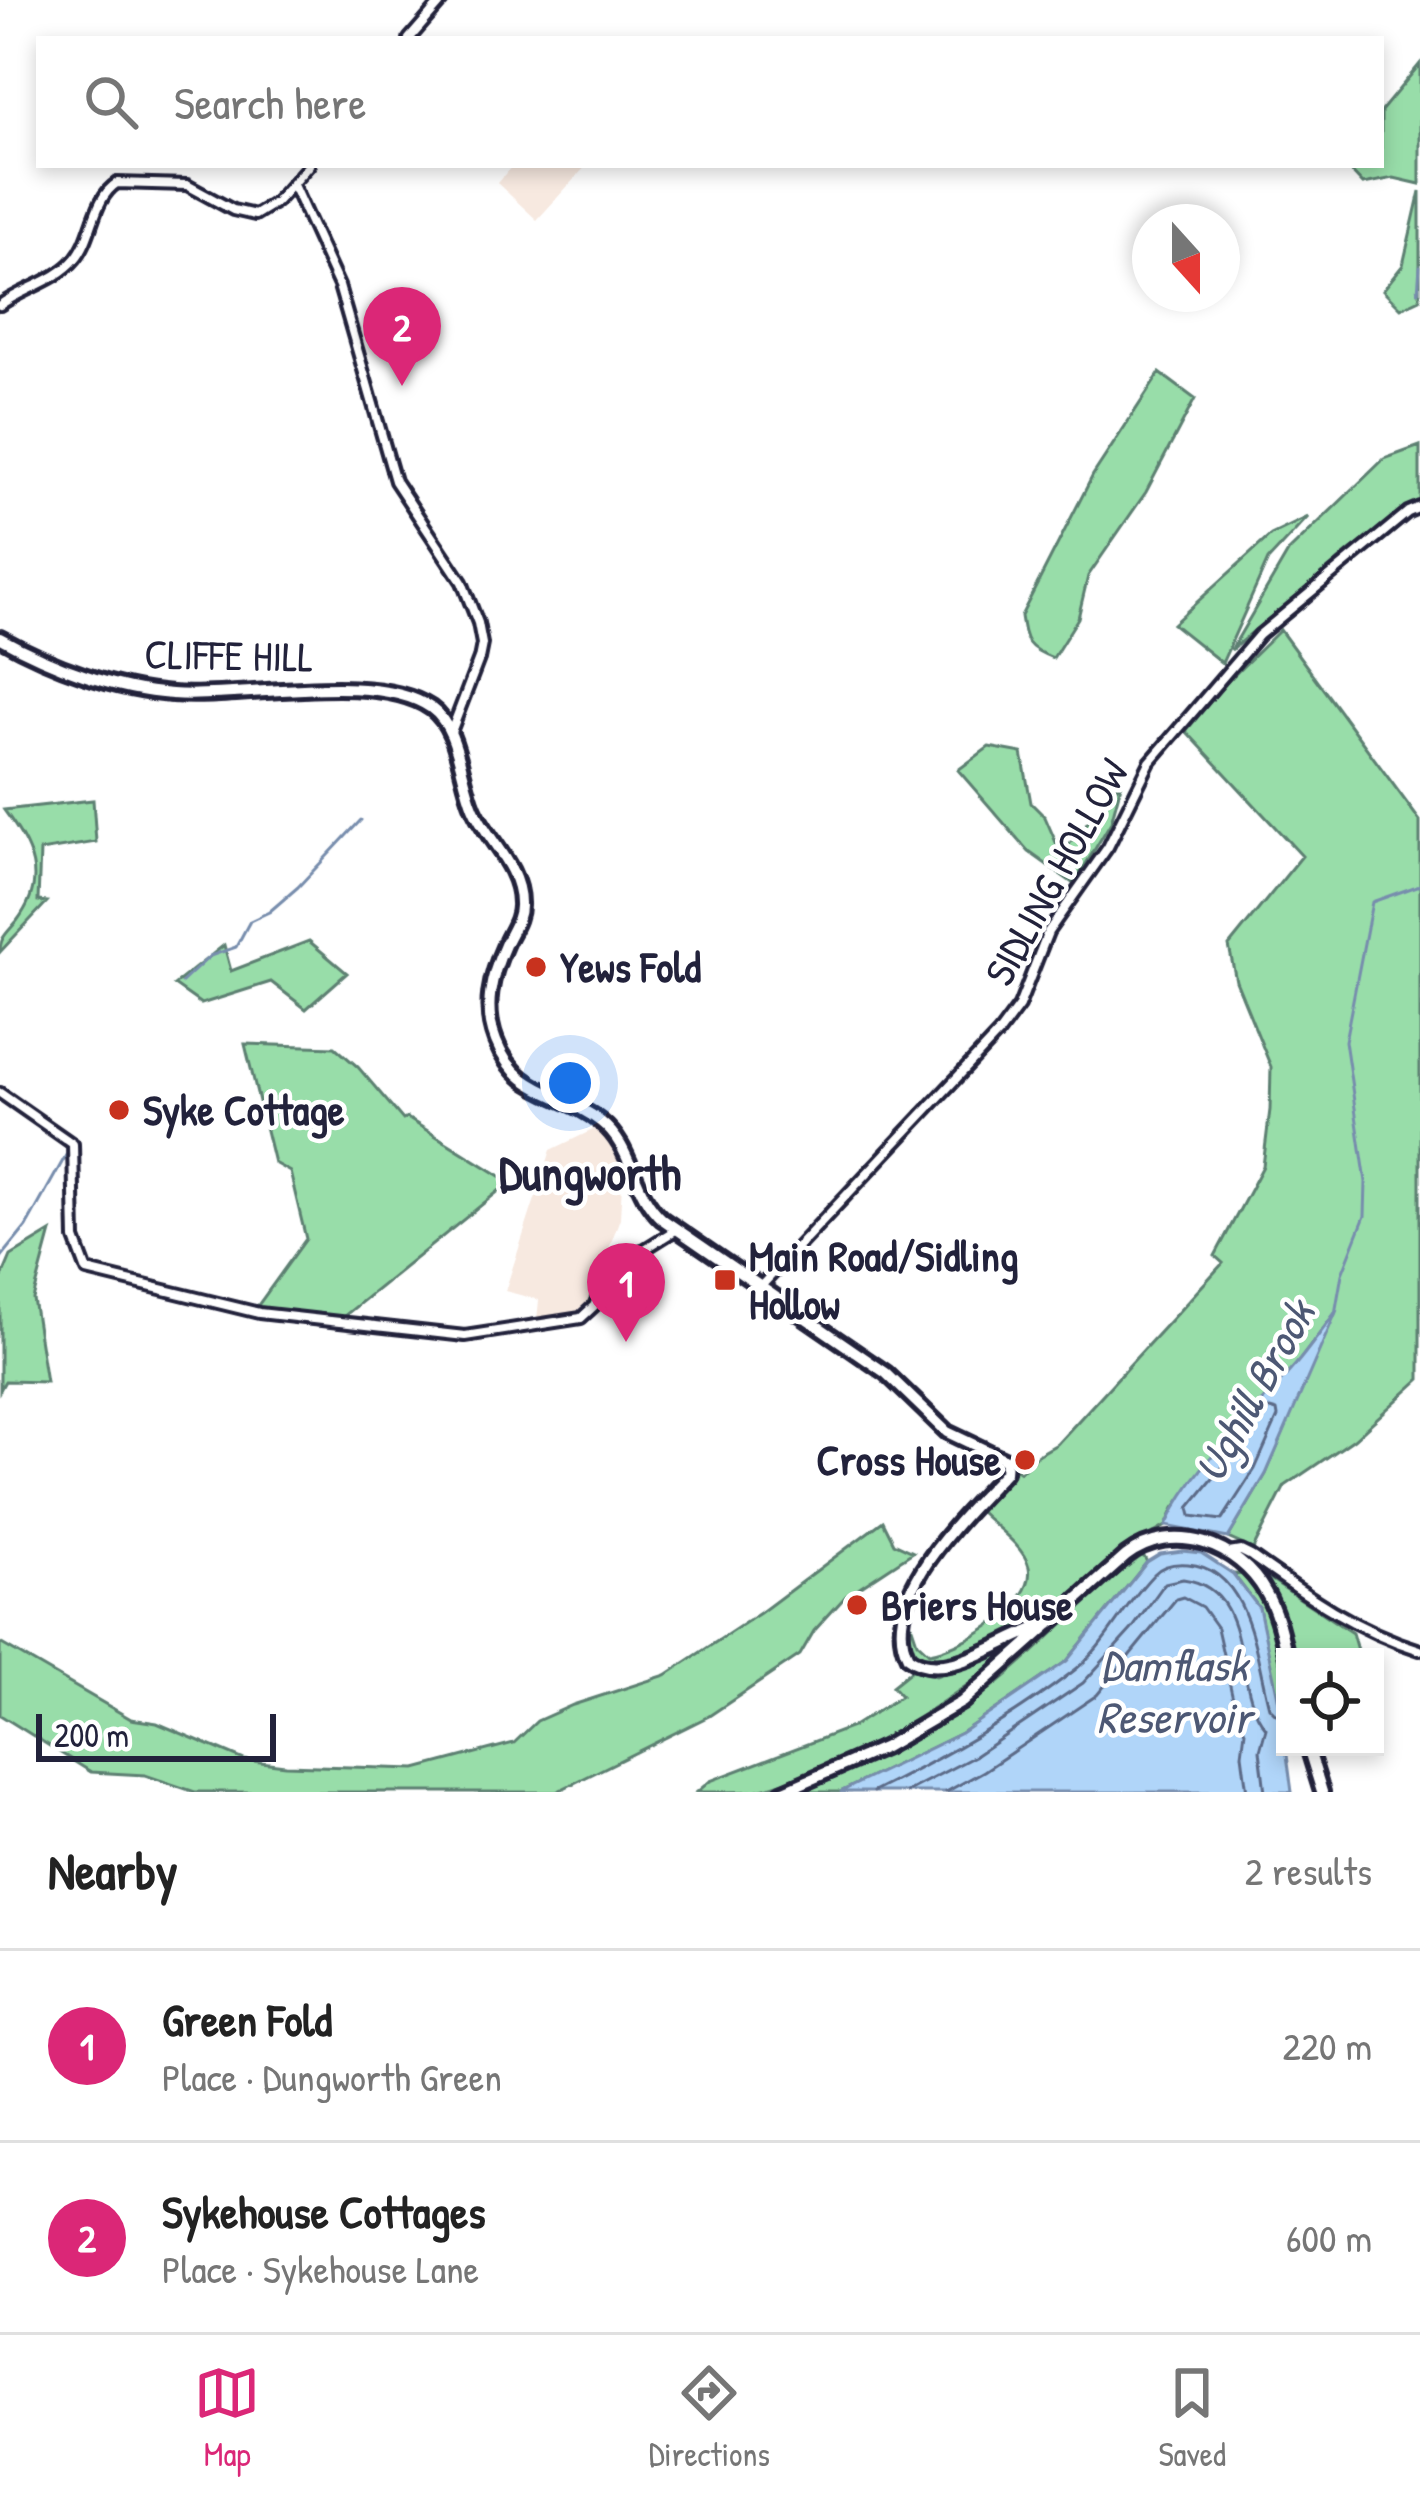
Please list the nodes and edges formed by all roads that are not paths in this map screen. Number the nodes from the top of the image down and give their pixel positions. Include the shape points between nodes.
1 (443, 0) edge
2 (413, 36) edge
3 (307, 168) edge
4 (293, 185) junction
5 (0, 305) edge
6 (1420, 507) edge
7 (0, 638) edge
8 (451, 732) junction
9 (0, 1093) edge
10 (677, 1229) junction
11 (761, 1286) junction
12 (1229, 1553) junction
13 (1051, 1624) junction
14 (1284, 1648) edge
15 (1420, 1650) edge
16 (1311, 1756) edge
17 (782, 1792) edge
18 (1322, 1792) edge

1 - 2 street
3 - 4 street
4 - 5 street via 248,215 187,185 117,183 72,263
4 - 8 street via 345,303 395,481 463,582 478,623 479,659
6 - 11 street, SIDLING HOLLOW via 1317,584 1231,663 1150,762 1108,847 1048,932 1019,1006 999,1033
7 - 8 main road, CLIFFE HILL via 148,692 386,692 428,706
8 - 10 main road via 476,815 519,890 518,918 488,1003 496,1043 527,1082 612,1132 643,1200
9 - 10 street via 73,1144 75,1239 87,1271 259,1313 465,1336 574,1322 594,1306 614,1259
10 - 11 main road
11 - 13 main road via 886,1373 947,1432 1006,1460 1005,1472 913,1590 899,1631 908,1657 951,1664
12 - 13 main road via 1185,1538 1144,1545
12 - 14 main road via 1268,1595
12 - 15 street via 1251,1556 1364,1631
13 - 17 main road via 962,1702
16 - 18 main road

